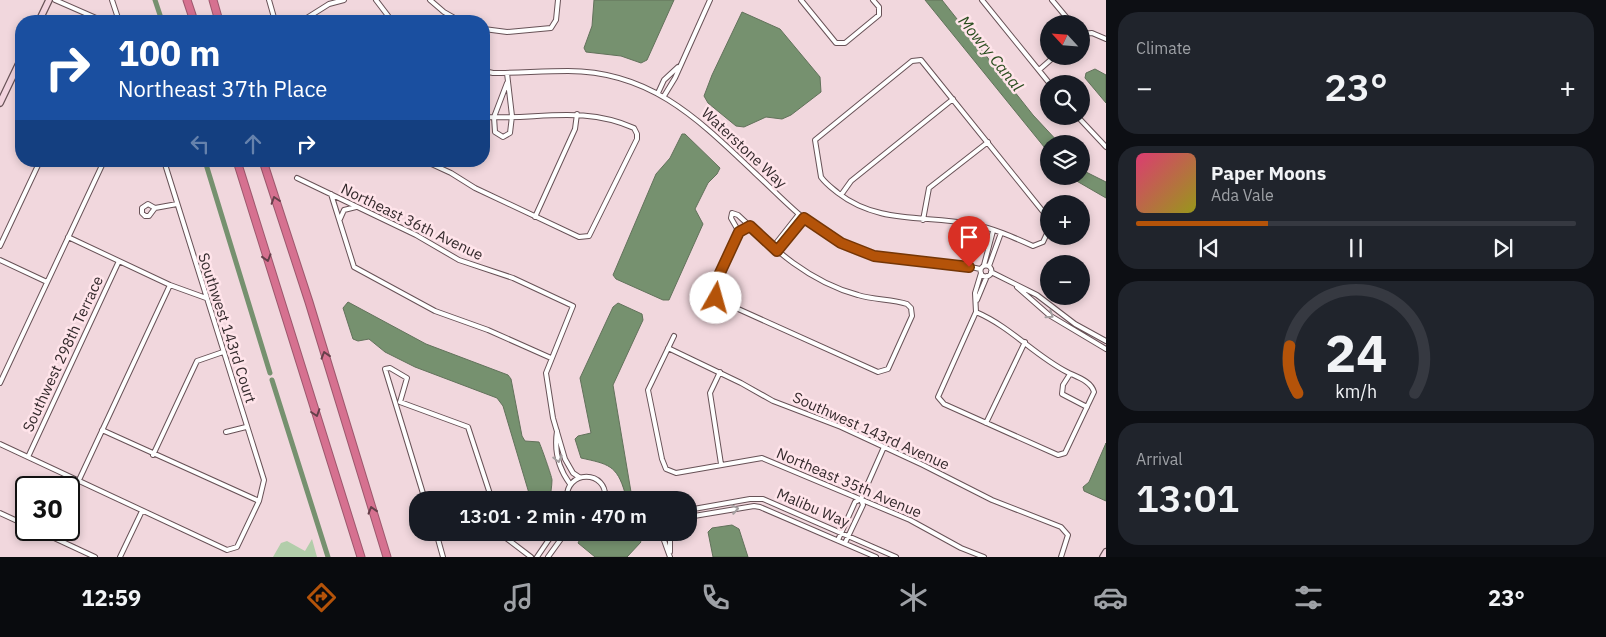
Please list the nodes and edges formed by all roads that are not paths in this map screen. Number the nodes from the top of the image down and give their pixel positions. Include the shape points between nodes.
1 (49, 0) edge
2 (55, 0) edge
3 (112, 0) edge
4 (187, 0) edge
5 (213, 0) edge
6 (269, 0) edge
7 (344, 0) edge
8 (376, 0) edge
9 (430, 0) edge
10 (558, 0) edge
11 (710, 0) edge
12 (801, 0) edge
13 (873, 0) edge
14 (982, 0) edge
15 (1052, 0) edge
16 (329, 2) edge
17 (42, 15) edge
18 (89, 15) edge
19 (117, 15) edge
20 (192, 15) edge
21 (217, 15) edge
22 (273, 15) edge
23 (311, 15) edge
24 (387, 15) edge
25 (449, 15) edge
26 (1064, 15) edge
27 (490, 30) edge
28 (1090, 33) edge
29 (1106, 39) edge
30 (679, 65) junction
31 (1045, 65) edge
32 (1039, 70) junction
33 (15, 72) edge
34 (490, 72) edge
35 (507, 73) junction
36 (1043, 75) edge
37 (667, 78) junction
38 (671, 82) junction
39 (508, 83) junction
40 (658, 93) junction
41 (664, 96) junction
42 (954, 99) junction
43 (0, 103) edge
44 (577, 114) junction
45 (512, 116) junction
46 (490, 117) edge
47 (494, 117) junction
48 (1085, 125) edge
49 (988, 142) junction
50 (1106, 148) edge
51 (37, 167) edge
52 (101, 167) edge
53 (166, 167) edge
54 (239, 167) edge
55 (264, 167) edge
56 (438, 167) edge
57 (297, 178) dead end
58 (331, 194) junction
59 (841, 195) junction
60 (177, 204) junction
61 (357, 207) junction
62 (155, 208) dead end
63 (1040, 208) edge
64 (799, 214) junction
65 (535, 216) junction
66 (804, 218) junction
67 (923, 220) junction
68 (340, 222) junction
69 (750, 226) junction
70 (993, 230) junction
71 (739, 232) junction
72 (1001, 233) junction
73 (68, 237) junction
74 (1040, 244) edge
75 (0, 246) edge
76 (773, 247) junction
77 (777, 251) junction
78 (0, 260) edge
79 (119, 261) junction
80 (984, 265) junction
81 (989, 266) junction
82 (980, 271) junction
83 (989, 274) junction
84 (48, 282) junction
85 (1014, 283) junction
86 (170, 285) junction
87 (206, 298) junction
88 (976, 302) junction
89 (976, 312) junction
90 (674, 336) dead end
91 (1106, 341) edge
92 (1025, 342) junction
93 (668, 348) junction
94 (1106, 349) edge
95 (223, 352) junction
96 (551, 358) junction
97 (720, 372) junction
98 (1070, 374) junction
99 (0, 382) edge
100 (398, 403) junction
101 (1087, 407) junction
102 (986, 423) junction
103 (246, 427) junction
104 (102, 430) junction
105 (557, 431) junction
106 (226, 432) dead end
107 (0, 444) edge
108 (884, 448) junction
109 (153, 454) junction
110 (28, 457) junction
111 (721, 464) junction
112 (70, 476) edge
113 (579, 477) junction
114 (80, 478) edge
115 (80, 480) edge
116 (570, 484) junction
117 (422, 491) edge
118 (489, 491) edge
119 (567, 491) edge
120 (604, 491) edge
121 (861, 499) junction
122 (259, 501) junction
123 (697, 508) edge
124 (142, 511) junction
125 (1, 514) edge
126 (697, 516) edge
127 (0, 520) edge
128 (15, 520) edge
129 (841, 532) junction
130 (849, 535) junction
131 (838, 540) junction
132 (61, 541) edge
133 (438, 541) edge
134 (510, 541) edge
135 (548, 541) edge
136 (560, 541) edge
137 (665, 541) edge
138 (670, 541) edge
139 (845, 543) junction
140 (1106, 552) edge
141 (529, 556) edge
142 (670, 556) edge
143 (95, 557) edge
144 (120, 557) edge
145 (361, 557) edge
146 (386, 557) edge
147 (443, 557) edge
148 (537, 557) edge
149 (548, 557) edge
150 (876, 557) edge
151 (896, 557) edge
152 (984, 557) edge
153 (1061, 557) edge
154 (1103, 557) edge

1 - 17 street
2 - 18 street
3 - 19 street
4 - 20 highway
5 - 21 highway
6 - 22 street
7 - 16 street
8 - 24 street
9 - 25 street
10 - 27 street via 554,26 546,30
11 - 30 street
12 - 13 street via 836,43 841,44 876,18 880,12
14 - 32 street
15 - 26 street
16 - 23 street
28 - 29 street
30 - 37 street
30 - 38 street
31 - 32 street
32 - 36 street
33 - 43 street
34 - 35 street, Waterstone Way
35 - 39 street
35 - 40 street, Waterstone Way via 586,72 622,78
37 - 38 street
37 - 40 street
38 - 41 street
39 - 45 street
39 - 47 street
40 - 41 street, Waterstone Way
41 - 64 street, Waterstone Way via 706,126
42 - 49 street
42 - 59 street via 851,181
42 - 59 street via 925,63 916,59 815,140 821,177
44 - 45 street
44 - 65 street via 575,129
44 - 65 street via 622,123 634,128 637,134 592,231 584,238
45 - 47 street
45 - 47 street via 511,131 506,137 495,132
46 - 47 street
48 - 50 street
49 - 63 street
49 - 67 street via 930,188
51 - 75 street
52 - 73 street
53 - 60 street, Southwest 143rd Court
54 -> 145 highway
146 -> 55 highway via 309,302
56 - 65 street
57 - 58 street, Northeast 36th Avenue
58 - 61 street, Northeast 36th Avenue
58 - 68 street
59 - 67 street via 876,213
60 - 62 street
60 - 87 street, Southwest 143rd Court
61 - 68 street via 344,210
61 - 96 street, Northeast 36th Avenue via 459,260 513,278 573,306
64 - 66 street, Waterstone Way
64 - 76 street
66 - 77 street
66 - 82 street, Waterstone Way via 841,243 874,256 958,264
67 - 70 street via 960,222
68 - 96 street via 354,267 427,308
69 - 71 street
69 - 71 street via 732,213 731,218
69 - 76 street
70 - 72 street
70 - 80 street
71 - 77 street via 713,288 720,301 878,372 888,369 912,316 911,308 903,302 868,298 840,289 804,271
72 - 74 street via 1033,246
72 - 81 street
73 - 79 street
73 - 84 street
76 - 77 street
78 - 84 street
79 - 86 street
79 - 110 street, Southwest 298th Terrace
80 - 81 street
80 - 82 street
81 - 83 street
82 - 83 street, Waterstone Way
82 - 88 street
83 - 85 street
83 - 88 street
84 - 99 street
85 - 91 street
85 -> 94 street via 1049,315
86 - 87 street
86 - 104 street
87 - 95 street, Southwest 143rd Court
88 - 89 street
89 - 92 street via 995,320
89 - 102 street via 938,397 944,404
90 - 93 street
92 - 98 street
92 - 102 street
93 - 97 street, Southwest 143rd Avenue
93 - 111 street, Northeast 35th Avenue via 648,390 666,469 676,472
95 - 103 street, Southwest 143rd Court
95 - 109 street via 197,361
96 - 105 street via 546,373
97 - 108 street, Southwest 143rd Avenue via 773,401
97 - 111 street via 710,393
98 - 101 street via 1089,384 1094,392
98 - 101 street via 1062,394
100 - 100 street via 384,369 390,368 407,378
100 - 117 street
100 - 118 street via 468,427
101 - 102 street via 1065,454 1058,455
103 - 106 street
103 - 122 street, Southwest 143rd Court via 264,480
104 - 109 street
104 - 114 street
105 - 113 street via 569,468
105 -> 116 street via 555,447 560,469
107 - 110 street
108 - 121 street
108 - 153 street, Southwest 143rd Avenue via 1066,531 1068,542
109 - 122 street
110 - 112 street
111 - 121 street, Northeast 35th Avenue via 762,458
113 - 116 street
113 - 120 street via 588,476 600,481
115 - 124 street
116 - 119 street
121 - 129 street via 855,502
121 - 130 street via 863,505
121 - 152 street, Northeast 35th Avenue
122 - 124 street, Southwest 143rd Court via 237,548 227,550
123 - 129 street, Malibu Way via 758,498
124 - 144 street
125 - 127 street
125 - 128 street
126 -> 131 street, Malibu Way via 760,507
129 - 130 street, Malibu Way
129 - 131 street
130 - 139 street
130 - 151 street, Malibu Way
131 - 139 street, Malibu Way
132 - 143 street
133 - 147 street
134 - 141 street
135 - 148 street
136 - 149 street
137 - 142 street
138 - 142 street
139 - 150 street, Malibu Way
140 - 154 street

